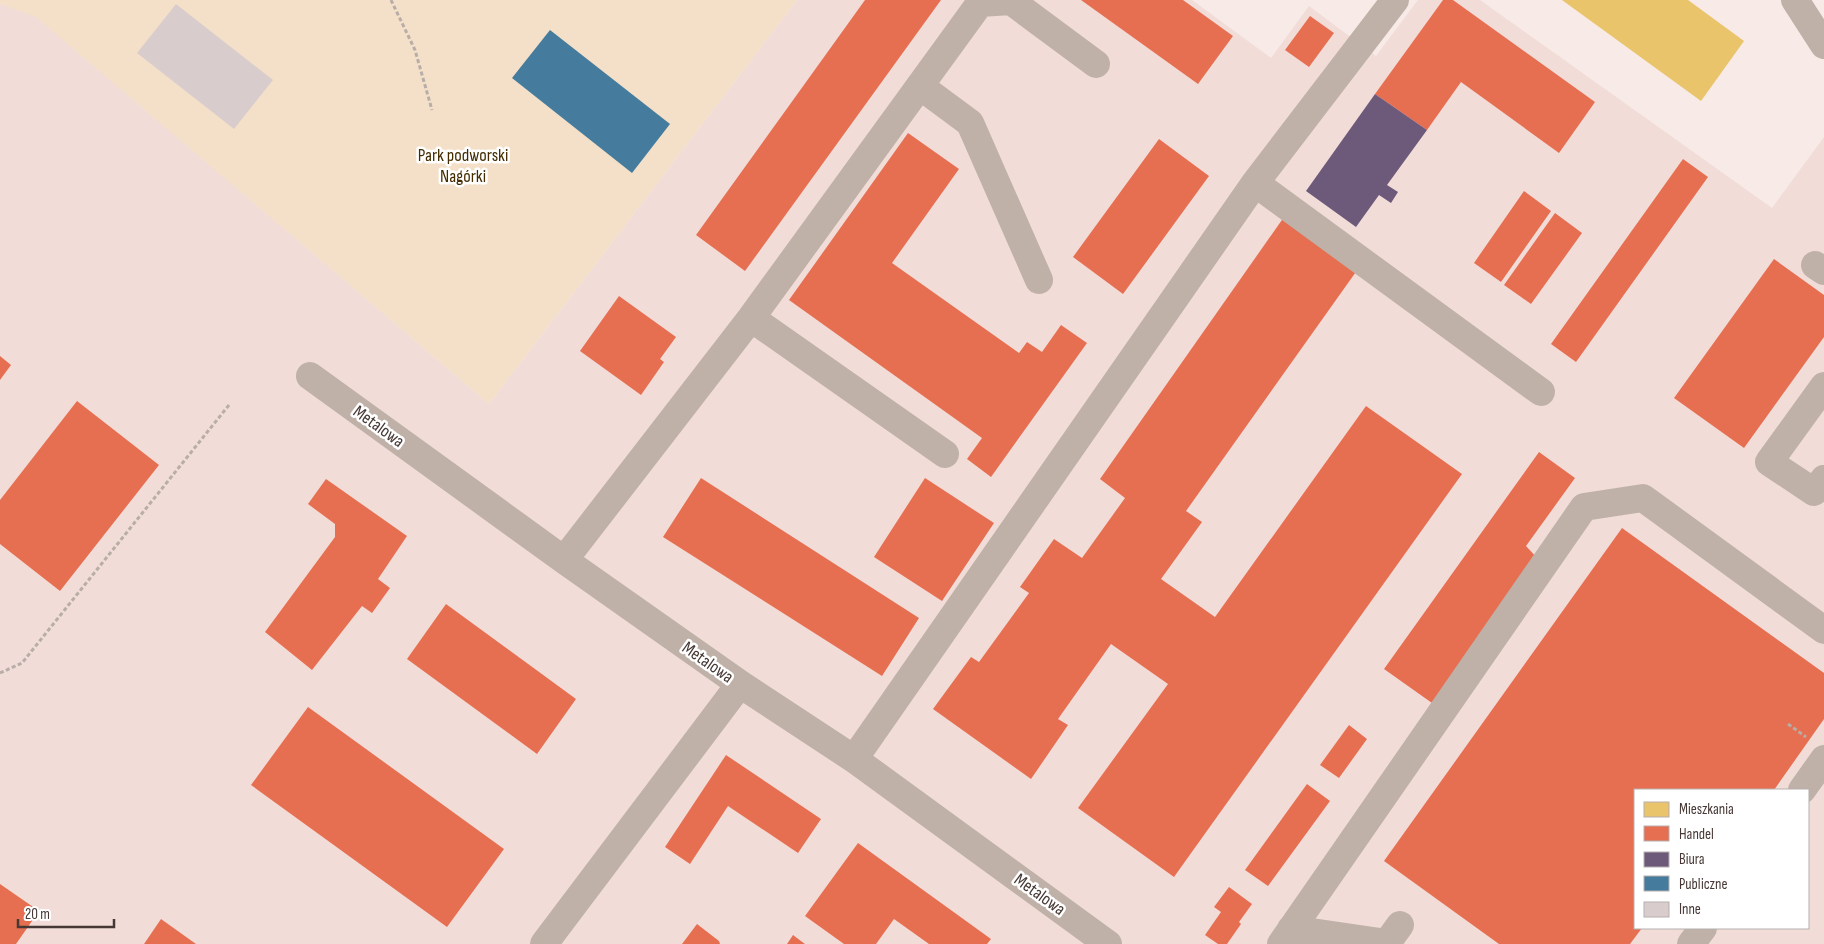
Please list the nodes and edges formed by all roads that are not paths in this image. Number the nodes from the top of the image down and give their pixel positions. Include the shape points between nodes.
1 (1395, 0) edge
2 (1795, 0) edge
3 (1824, 45) edge
4 (1096, 64) dead end
5 (920, 86) junction
6 (1255, 183) junction
7 (1039, 280) dead end
8 (751, 318) junction
9 (310, 376) dead end
10 (1824, 386) edge
11 (1541, 392) dead end
12 (945, 454) dead end
13 (1824, 479) edge
14 (564, 560) junction
15 (1824, 630) edge
16 (740, 684) junction
17 (854, 759) junction
18 (1824, 759) edge
19 (1803, 789) edge
20 (1400, 925) dead end
21 (1701, 929) edge
22 (1286, 936) edge
23 (544, 944) edge
24 (1108, 944) edge
25 (1691, 944) edge

1 - 6 street
2 - 3 street
4 - 5 street via 1011,1 980,3
5 - 7 street via 970,123
5 - 8 street
6 - 11 street
6 - 17 street
8 - 12 street
8 - 14 street
9 - 14 street, Metalowa
10 - 13 street via 1769,462 1814,492
14 - 16 street, Metalowa
15 - 22 street via 1643,498 1584,507
16 - 17 street, Metalowa
16 - 23 street
17 - 24 street, Metalowa
18 - 19 street
20 - 22 street via 1387,943
21 - 25 street

